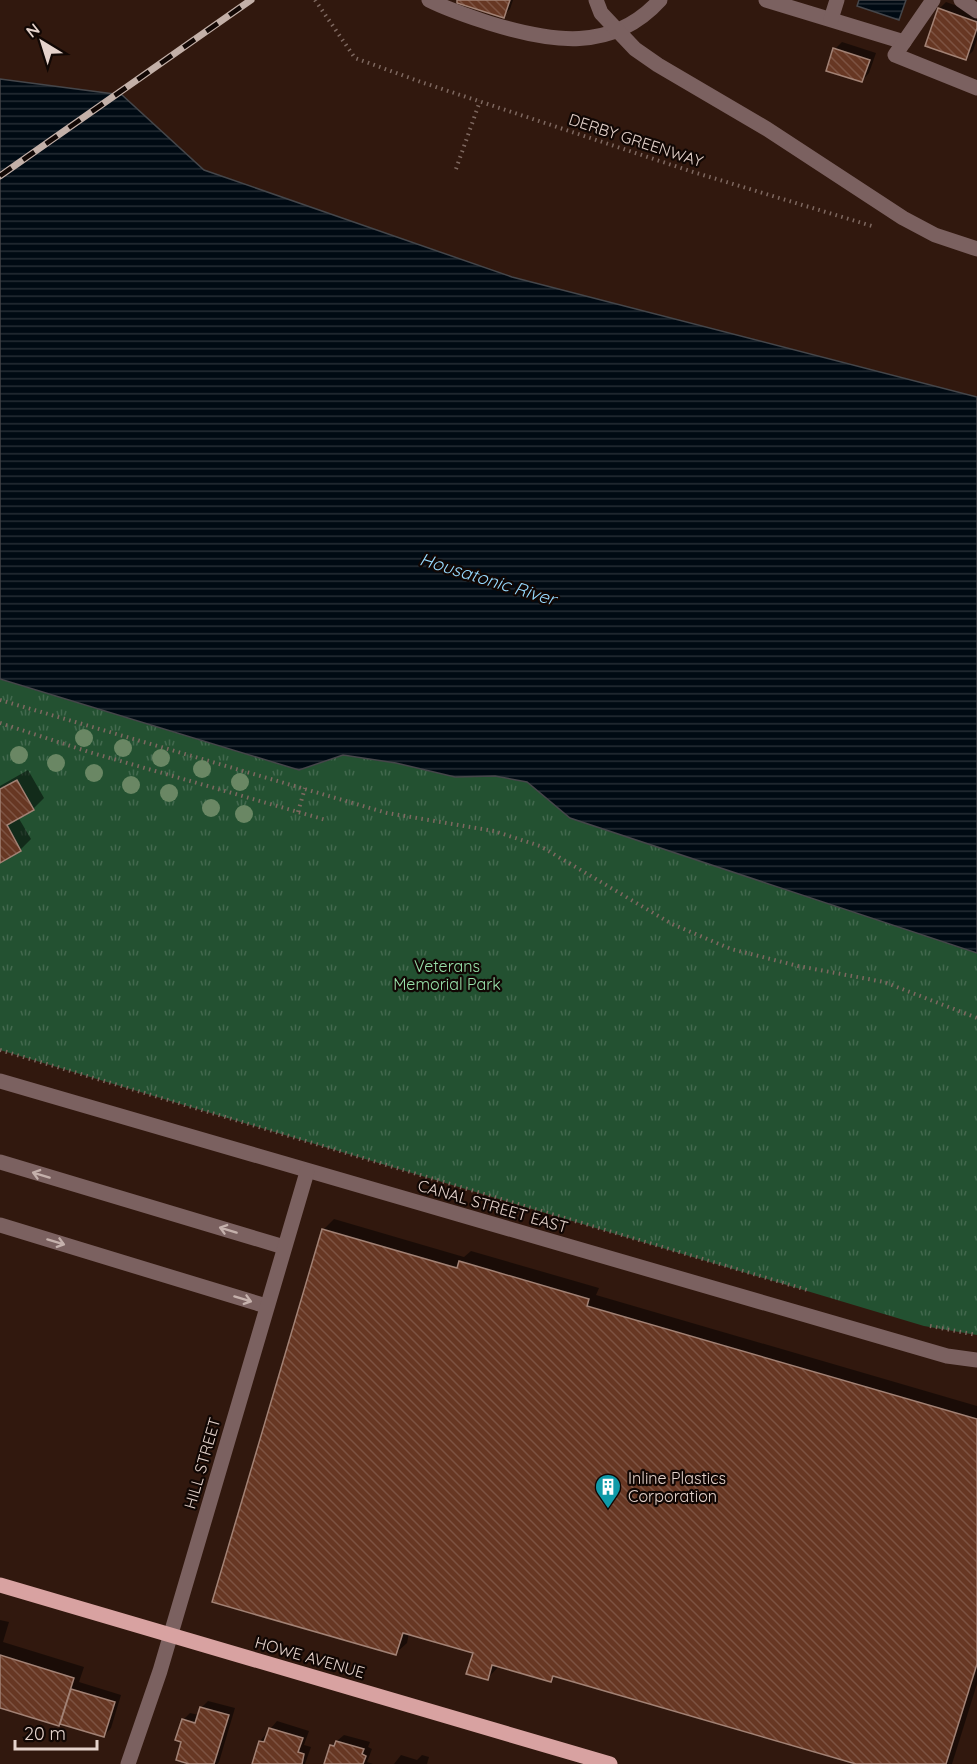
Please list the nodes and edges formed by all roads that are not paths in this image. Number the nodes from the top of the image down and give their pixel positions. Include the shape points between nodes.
1 (429, 0) edge
2 (596, 0) edge
3 (660, 0) edge
4 (766, 0) edge
5 (837, 0) edge
6 (933, 0) edge
7 (961, 0) edge
8 (977, 11) edge
9 (831, 19) junction
10 (617, 30) junction
11 (904, 42) junction
12 (977, 88) edge
13 (977, 249) edge
14 (0, 1081) edge
15 (0, 1162) edge
16 (307, 1172) junction
17 (0, 1225) edge
18 (284, 1247) junction
19 (267, 1306) junction
20 (977, 1360) edge
21 (0, 1585) edge
22 (171, 1635) junction
23 (128, 1764) edge
24 (610, 1764) edge

1 - 10 street via 528,35 575,40
2 - 10 street
3 - 10 street
4 - 9 street
5 - 9 street
6 - 11 street
7 - 8 street
9 - 11 street
10 - 13 street via 658,65 767,129 903,218 935,235
11 - 12 street via 895,55
14 - 16 street, CANAL STREET EAST
18 -> 15 street
16 - 18 street, HILL STREET
16 - 20 street, CANAL STREET EAST via 947,1356
17 -> 19 street
18 - 19 street, HILL STREET
19 - 22 street, HILL STREET
21 - 22 main road, HOWE AVENUE
22 - 23 street, HILL STREET
22 - 24 main road, HOWE AVENUE

